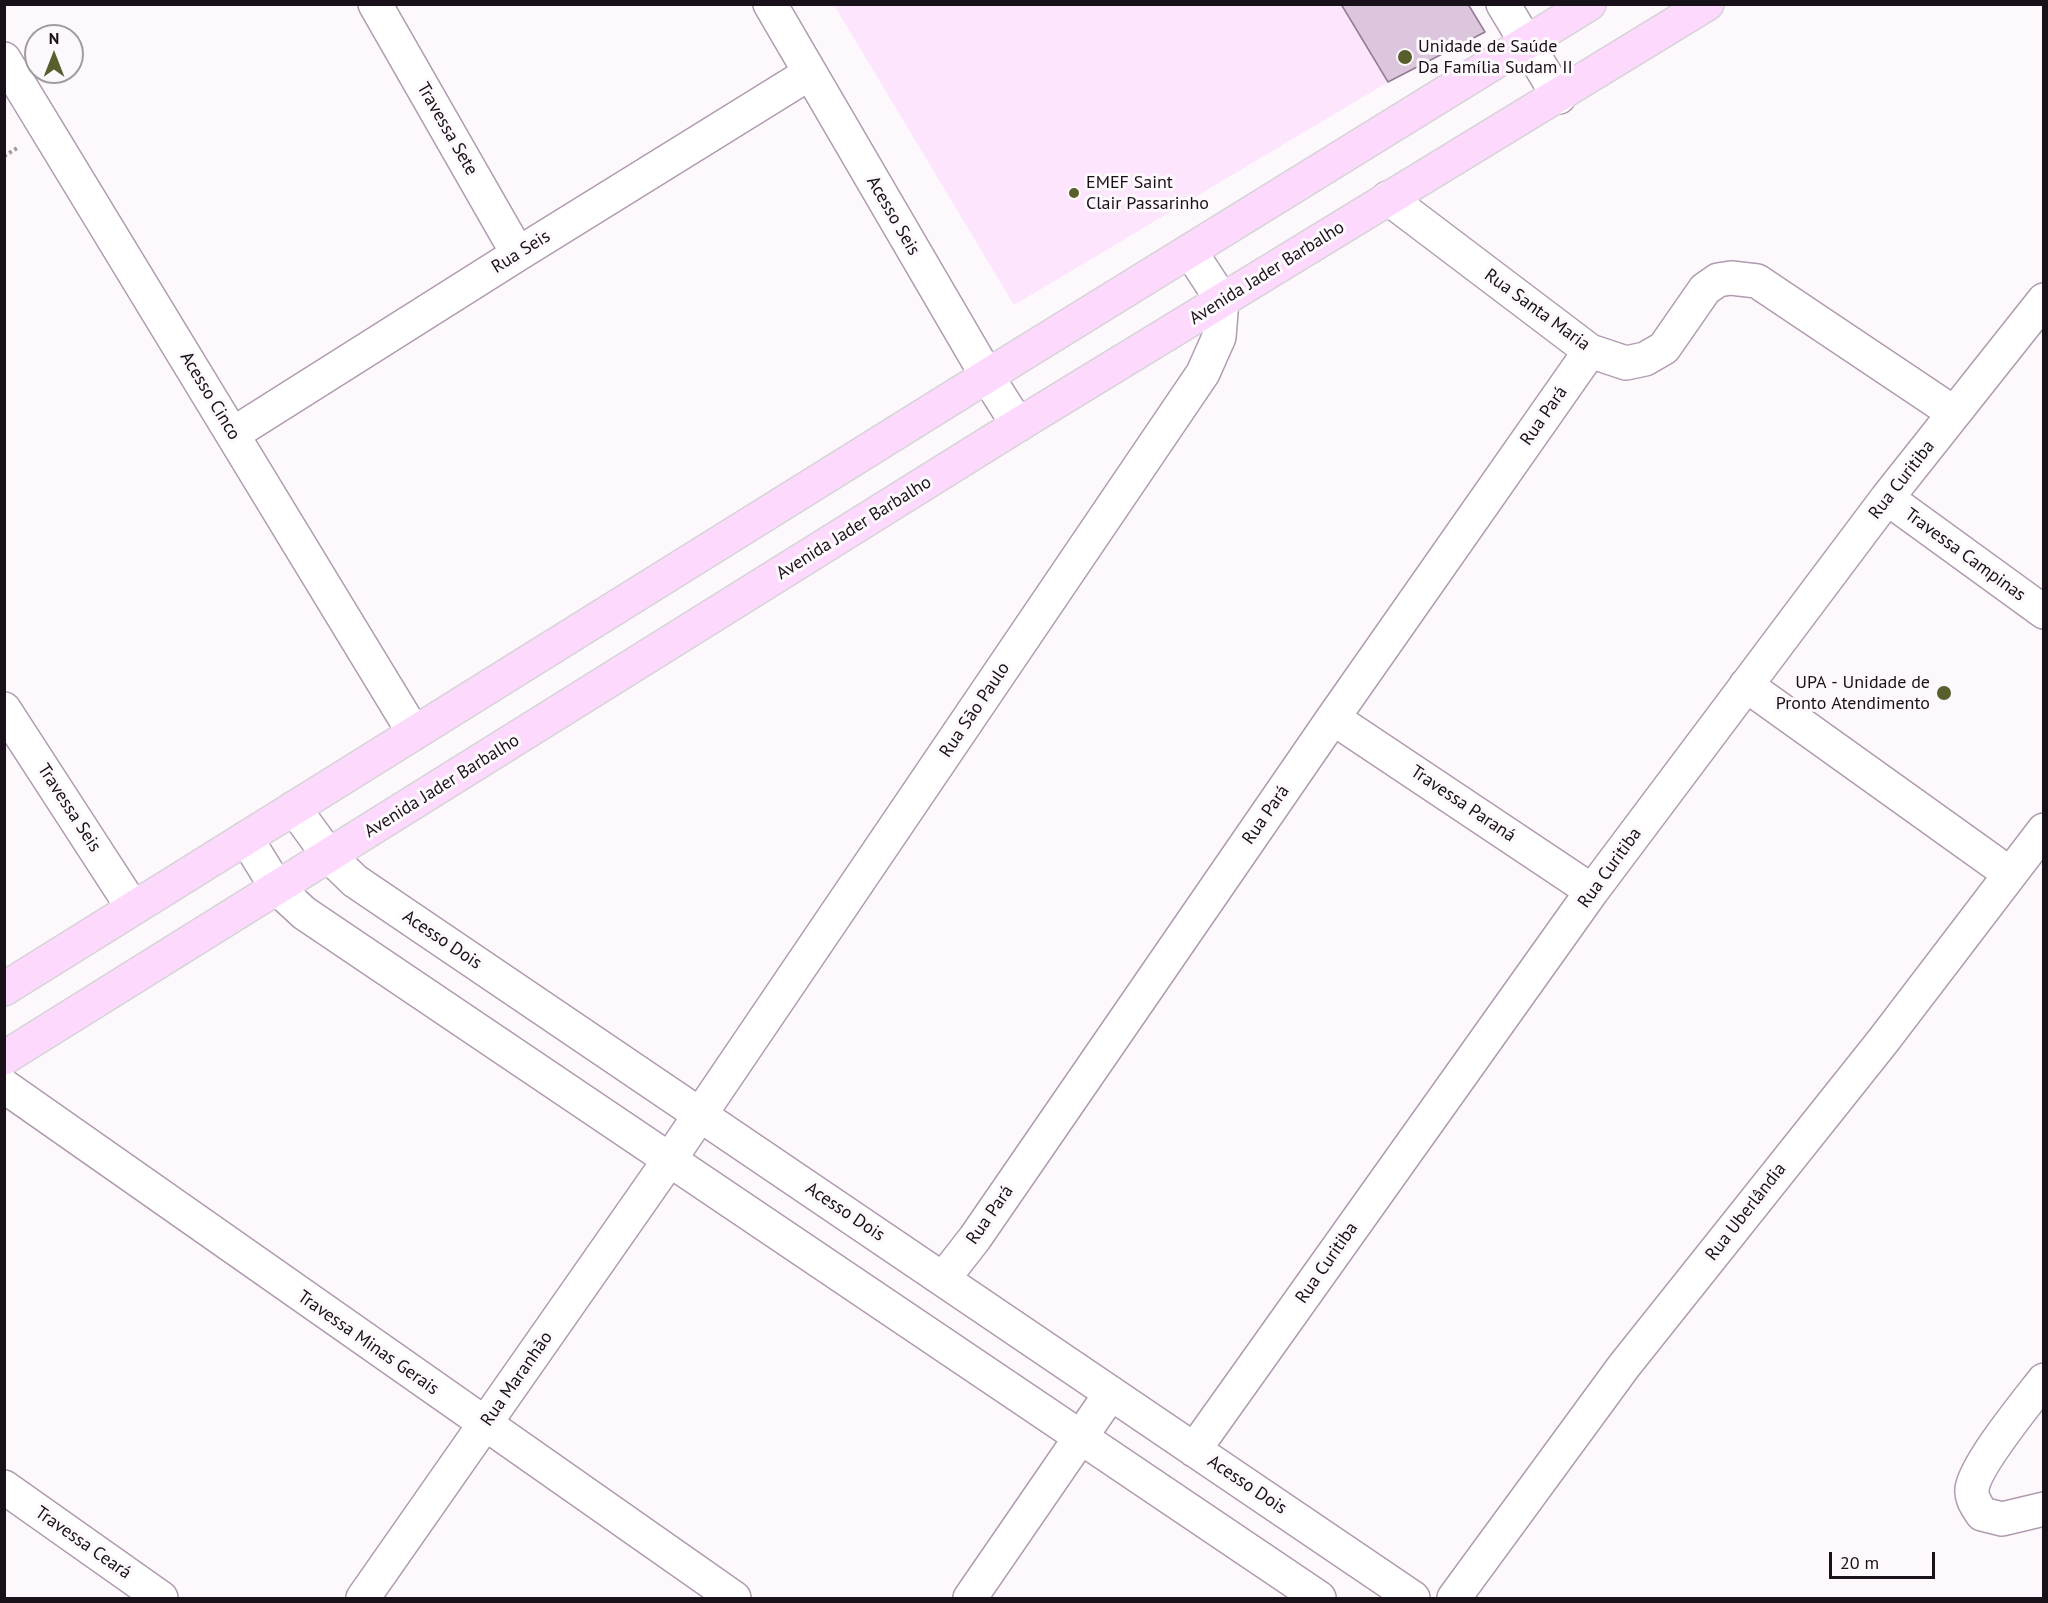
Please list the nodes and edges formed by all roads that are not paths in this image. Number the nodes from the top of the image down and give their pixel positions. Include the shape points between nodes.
1 (375, 4) edge
2 (770, 4) edge
3 (1503, 4) edge
4 (1589, 4) edge
5 (1707, 4) edge
6 (1527, 43) junction
7 (4, 59) edge
8 (810, 73) junction
9 (1559, 97) junction
10 (1388, 198) junction
11 (1190, 251) junction
12 (518, 254) junction
13 (1222, 300) junction
14 (2043, 300) edge
15 (1590, 351) junction
16 (987, 376) junction
17 (1954, 413) junction
18 (1018, 426) junction
19 (233, 434) junction
20 (1887, 498) junction
21 (2043, 612) edge
22 (1746, 685) junction
23 (4, 709) edge
24 (1333, 718) junction
25 (414, 733) junction
26 (294, 808) junction
27 (2043, 830) edge
28 (246, 838) junction
29 (329, 856) junction
30 (2010, 874) junction
31 (277, 888) junction
32 (1592, 891) junction
33 (133, 908) junction
34 (4, 988) edge
35 (4, 1058) edge
36 (4, 1086) edge
37 (700, 1114) junction
38 (670, 1159) junction
39 (943, 1280) junction
40 (2043, 1380) edge
41 (1111, 1393) junction
42 (484, 1425) junction
43 (1081, 1437) junction
44 (1194, 1450) junction
45 (4, 1487) edge
46 (2043, 1509) edge
47 (161, 1599) edge
48 (363, 1599) edge
49 (734, 1599) edge
50 (970, 1599) edge
51 (1319, 1599) edge
52 (1413, 1599) edge
53 (1454, 1599) edge

1 - 12 street, Travessa Sete
2 - 8 street, Acesso Seis
3 - 6 street
4 - 6 main road
5 - 9 main road, Avenida Jader Barbalho
6 - 9 street
6 - 11 main road
7 - 19 street, Acesso Cinco
8 - 12 street, Rua Seis
8 - 16 street, Acesso Seis
9 - 10 main road, Avenida Jader Barbalho
10 - 13 main road, Avenida Jader Barbalho
10 - 15 street, Rua Santa Maria
11 - 13 street
11 - 16 main road
12 - 19 street, Rua Seis
13 - 18 main road, Avenida Jader Barbalho
13 - 37 street, Rua São Paulo via 1219,338 1203,373
14 - 17 street, Rua Curitiba
15 - 17 street, Rua Santa Maria via 1626,363 1645,359 1664,348 1705,289 1718,280 1757,280
15 - 24 street, Rua Pará
16 - 18 street, Acesso Seis
16 - 25 main road
17 - 20 street, Rua Curitiba
18 - 29 main road, Avenida Jader Barbalho
19 - 25 street, Acesso Cinco
20 - 21 street, Travessa Campinas
20 - 22 street, Rua Curitiba
22 - 30 street
22 - 32 street, Rua Curitiba
23 - 33 street, Travessa Seis
24 - 32 street, Travessa Paraná
24 - 39 street, Rua Pará
25 - 26 main road
26 - 28 main road
26 - 29 street, Acesso Dois
27 - 30 street, Rua Uberlândia
28 - 31 street
28 - 33 main road
29 - 31 main road, Avenida Jader Barbalho
29 - 37 street, Acesso Dois via 355,881
30 - 53 street, Rua Uberlândia via 1624,1366
31 - 35 main road, Avenida Jader Barbalho
31 - 38 street via 304,913
32 - 44 street, Rua Curitiba
33 - 34 main road
36 - 42 street, Travessa Minas Gerais
37 - 38 street, Rua São Paulo
37 - 39 street, Acesso Dois
38 - 42 street, Rua Maranhão
38 - 43 street
39 - 41 street, Acesso Dois
40 - 46 street via 1978,1470 1972,1488 1973,1500 1982,1514 2002,1520
41 - 43 street
41 - 44 street, Acesso Dois
42 - 48 street, Rua Maranhão
42 - 49 street, Travessa Minas Gerais
43 - 50 street
43 - 51 street
44 - 52 street, Acesso Dois
45 - 47 street, Travessa Ceará

